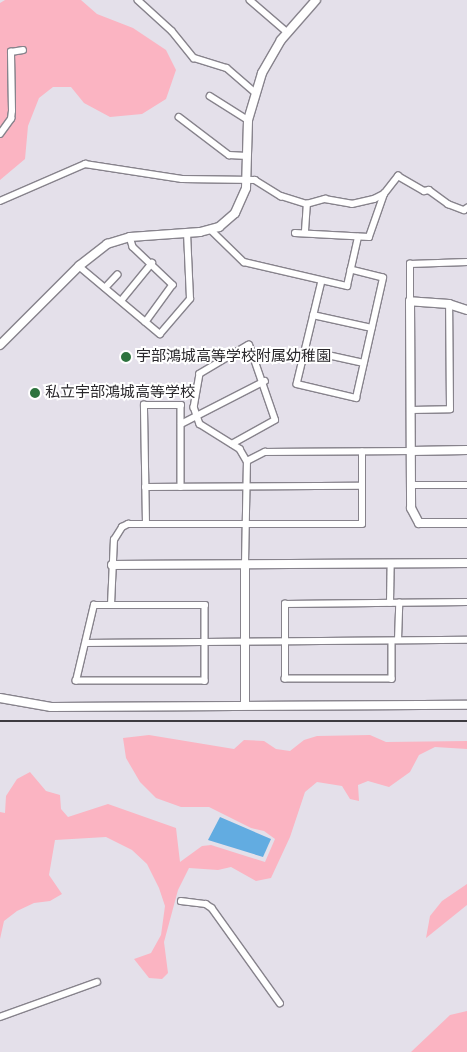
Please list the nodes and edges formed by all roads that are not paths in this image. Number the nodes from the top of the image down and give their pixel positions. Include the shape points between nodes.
1 (138, 0) edge
2 (250, 0) edge
3 (316, 0) edge
4 (287, 32) junction
5 (23, 50) dead end
6 (255, 92) junction
7 (210, 96) dead end
8 (179, 117) dead end
9 (248, 120) junction
10 (0, 134) edge
11 (247, 156) junction
12 (246, 180) junction
13 (384, 194) junction
14 (0, 201) edge
15 (308, 204) junction
16 (467, 208) edge
17 (211, 230) junction
18 (305, 231) junction
19 (187, 233) junction
20 (295, 233) dead end
21 (358, 236) junction
22 (130, 237) junction
23 (467, 262) edge
24 (152, 263) junction
25 (79, 266) junction
26 (351, 270) junction
27 (116, 275) dead end
28 (322, 281) junction
29 (105, 288) junction
30 (121, 301) junction
31 (410, 302) junction
32 (449, 304) junction
33 (467, 310) edge
34 (313, 315) junction
35 (146, 322) junction
36 (372, 328) junction
37 (0, 346) edge
38 (305, 350) junction
39 (364, 363) junction
40 (265, 381) junction
41 (411, 410) junction
42 (195, 418) junction
43 (181, 424) junction
44 (232, 444) junction
45 (467, 450) edge
46 (411, 451) junction
47 (362, 452) junction
48 (247, 461) junction
49 (411, 485) junction
50 (467, 485) edge
51 (361, 486) junction
52 (181, 487) junction
53 (244, 487) junction
54 (146, 488) junction
55 (467, 523) edge
56 (146, 524) junction
57 (244, 525) junction
58 (467, 563) edge
59 (245, 564) junction
60 (391, 564) junction
61 (112, 565) junction
62 (467, 602) edge
63 (390, 603) junction
64 (399, 603) junction
65 (111, 605) junction
66 (395, 640) junction
67 (467, 640) edge
68 (245, 641) junction
69 (284, 641) junction
70 (86, 643) junction
71 (205, 643) junction
72 (0, 698) edge
73 (245, 704) junction
74 (467, 705) edge
75 (181, 901) dead end
76 (97, 982) dead end
77 (280, 1003) dead end
78 (0, 1017) edge

1 - 6 street via 172,31 194,58 227,68
2 - 4 street
3 - 4 street
4 - 6 street via 270,56
5 - 10 street via 11,52 11,119
6 - 9 street
7 - 9 street
8 - 11 street via 229,155
9 - 11 street
11 - 12 street
12 - 14 street via 182,179 85,164
12 - 15 street via 255,180 281,196
12 - 17 street via 244,196 235,213
13 - 15 street via 358,203 325,199
13 - 16 street via 398,176 424,192 429,190 448,204 464,210
13 - 21 street via 369,237
15 - 18 street
17 - 19 street
17 - 28 street via 244,262
18 - 20 street
18 - 21 street
19 - 22 street
19 - 35 street via 190,299 160,334
21 - 26 street
22 - 24 street via 133,247
22 - 25 street via 107,244
23 - 31 street via 410,264
24 - 30 street
24 - 35 street via 173,285
25 - 29 street
25 - 37 street
26 - 28 street via 347,286
26 - 36 street via 383,278
27 - 29 street
28 - 34 street
29 - 30 street
30 - 35 street
31 - 32 street
31 - 41 street
32 - 33 street
32 - 41 street via 450,409
34 - 36 street
34 - 38 street
36 - 39 street
38 - 39 street
38 - 39 street via 298,384 356,398
40 - 42 street
40 - 42 street via 250,345 236,351 200,374
40 - 44 street via 276,420
41 - 46 street
42 - 43 street
42 - 44 street via 210,433
43 - 52 street
43 - 54 street via 181,405 144,404
44 - 48 street
45 - 46 street
46 - 47 street
46 - 49 street
47 - 48 street via 264,452
47 - 51 street
48 - 53 street
49 - 50 street
49 - 55 street via 411,508 419,523
51 - 53 street
51 - 57 street via 362,524
52 - 53 street
52 - 54 street
53 - 57 street
54 - 56 street
56 - 57 street
56 - 61 street via 128,524 118,532
57 - 59 street
58 - 60 street
59 - 60 street
59 - 61 street
59 - 68 street
60 - 63 street
61 - 65 street
62 - 64 street
63 - 64 street
63 - 69 street via 285,604
64 - 66 street
65 - 70 street via 94,604
65 - 71 street via 205,605
66 - 67 street
66 - 69 street
66 - 69 street via 392,679 285,679
68 - 69 street
68 - 71 street
68 - 73 street
70 - 71 street
70 - 71 street via 76,681 205,681
72 - 73 street via 51,707
73 - 74 street
75 - 77 street via 206,904 212,908
76 - 78 street

